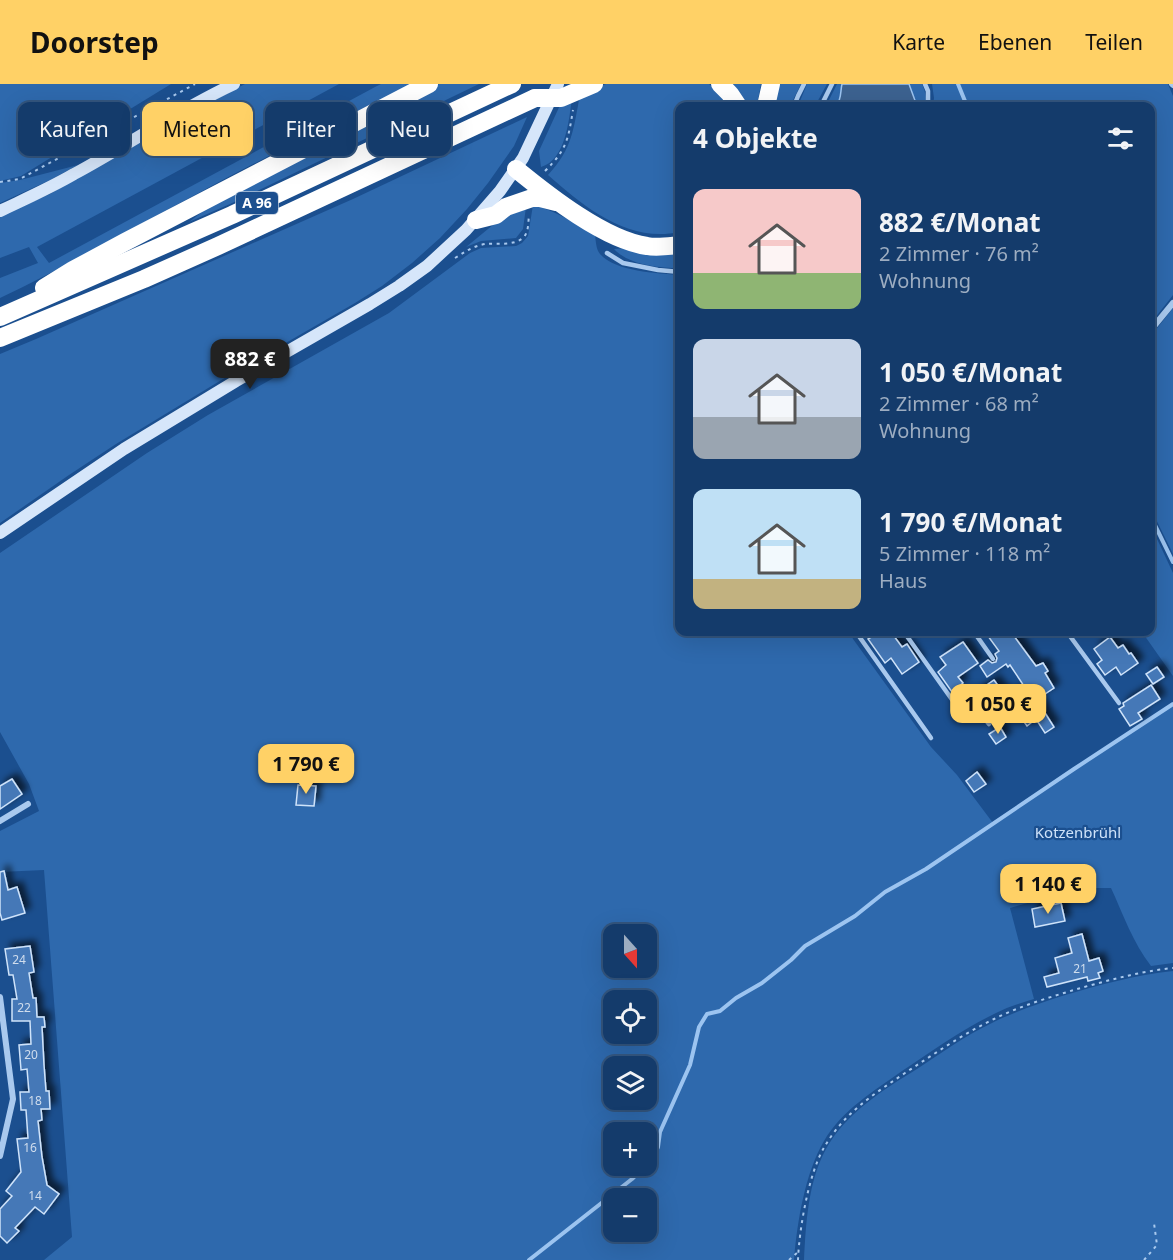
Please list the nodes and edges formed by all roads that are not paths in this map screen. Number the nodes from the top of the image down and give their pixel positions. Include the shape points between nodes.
1 (234, 84) edge
2 (429, 84) edge
3 (512, 84) edge
4 (558, 84) edge
5 (567, 84) edge
6 (594, 84) edge
7 (720, 84) edge
8 (771, 84) edge
9 (804, 84) edge
10 (832, 84) edge
11 (926, 84) edge
12 (535, 98) junction
13 (735, 102) edge
14 (767, 102) edge
15 (796, 102) edge
16 (823, 102) edge
17 (928, 102) edge
18 (516, 169) junction
19 (561, 203) junction
20 (0, 211) edge
21 (476, 220) junction
22 (675, 245) edge
23 (607, 252) dead end
24 (675, 272) edge
25 (1173, 303) edge
26 (0, 316) edge
27 (1155, 325) edge
28 (0, 338) edge
29 (0, 533) edge
30 (859, 636) edge
31 (907, 636) edge
32 (977, 636) edge
33 (1070, 636) edge
34 (993, 659) dead end
35 (1119, 704) dead end
36 (989, 724) dead end
37 (931, 738) dead end
38 (28, 804) dead end
39 (0, 821) edge
40 (0, 997) edge
41 (0, 1156) edge

1 - 20 street via 76,174
2 - 26 highway, A 96 via 73,270
3 - 26 highway, A 96 via 223,219
4 - 18 street
5 - 12 highway, A 96
6 - 12 highway, bridge via 561,98
7 - 13 highway
8 - 14 highway
9 - 15 lane
10 - 16 lane
11 - 17 lane
12 - 28 highway, A 96 via 218,246
18 - 19 highway
18 - 21 street
19 - 21 highway via 532,198
19 - 22 highway via 629,242
21 - 29 street via 427,266 399,286 123,449
23 - 24 lane via 623,263
25 - 27 street
30 - 37 lane
31 - 36 lane via 953,701 972,703
32 - 34 lane
33 - 35 lane
38 - 39 street
40 - 41 street via 13,1099

